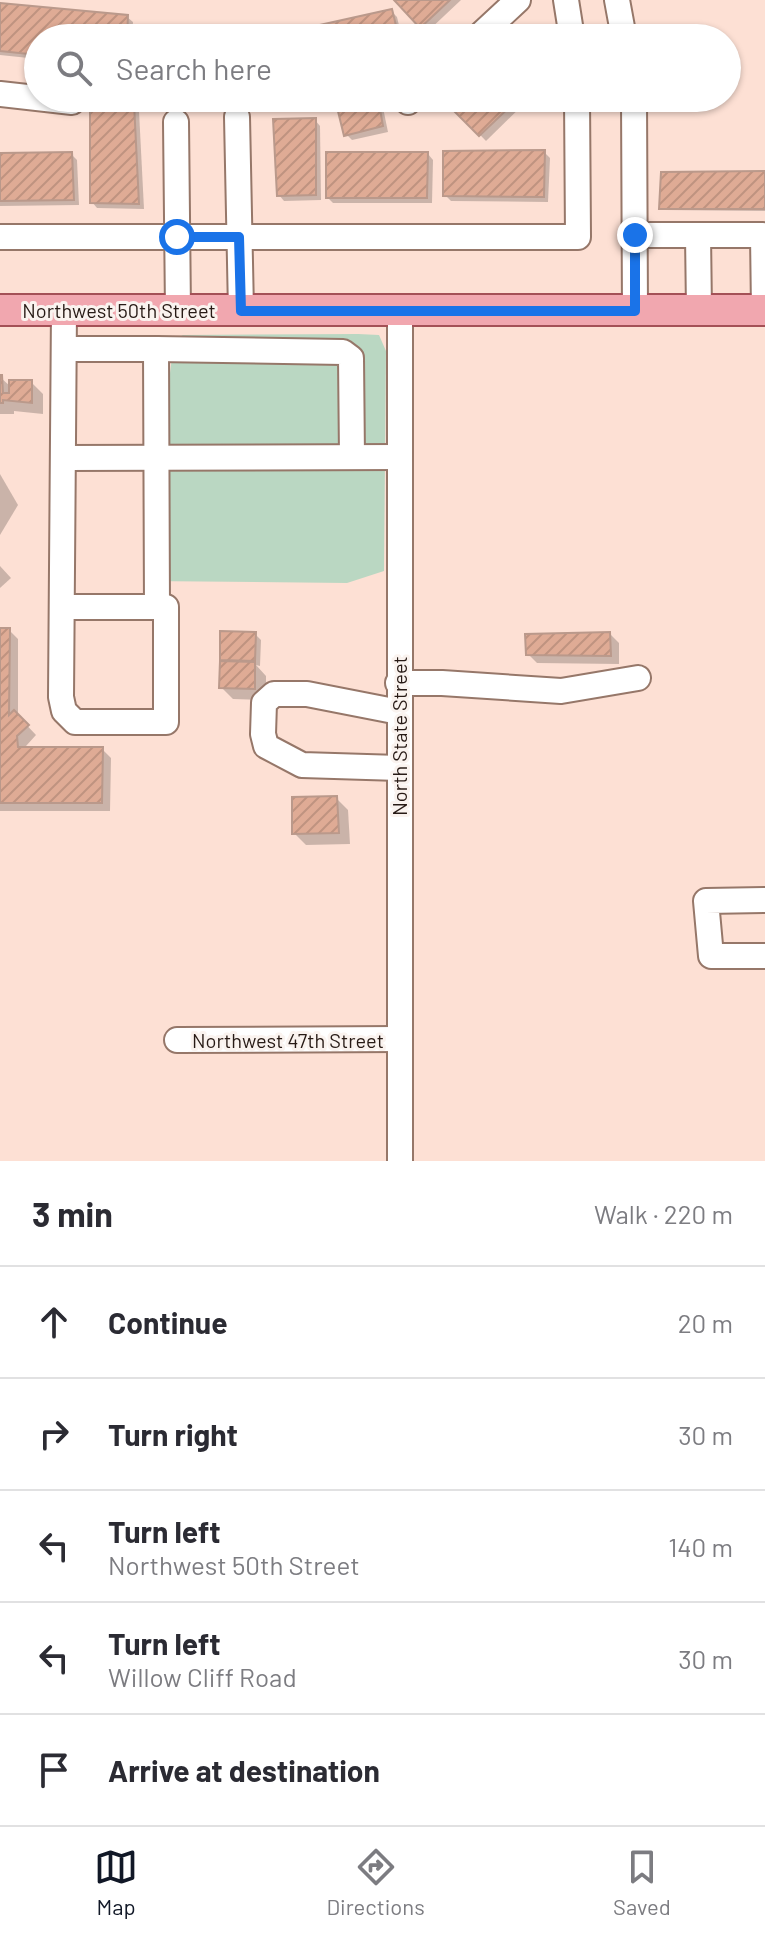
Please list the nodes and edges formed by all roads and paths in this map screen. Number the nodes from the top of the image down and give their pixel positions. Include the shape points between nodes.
1 (518, 0) edge
2 (566, 0) edge
3 (617, 0) edge
4 (492, 24) edge
5 (570, 24) edge
6 (621, 24) edge
7 (0, 94) edge
8 (24, 97) edge
9 (577, 112) edge
10 (634, 112) edge
11 (237, 117) dead end
12 (176, 122) dead end
13 (635, 235) junction
14 (698, 235) junction
15 (0, 237) edge
16 (177, 237) junction
17 (239, 237) junction
18 (0, 310) edge
19 (64, 310) junction
20 (400, 310) junction
21 (699, 310) junction
22 (764, 310) edge
23 (178, 311) junction
24 (241, 311) junction
25 (635, 311) junction
26 (64, 349) junction
27 (156, 349) junction
28 (352, 457) junction
29 (399, 457) junction
30 (63, 458) junction
31 (156, 458) junction
32 (63, 607) junction
33 (157, 607) junction
34 (638, 678) dead end
35 (398, 683) junction
36 (399, 712) junction
37 (399, 768) junction
38 (765, 900) edge
39 (765, 956) edge
40 (400, 1039) junction
41 (177, 1040) dead end
42 (400, 1161) edge

1 - 4 street
2 - 5 street
3 - 6 street
7 - 8 street
9 - 17 street via 578,237
10 - 13 street
11 - 17 street
12 - 16 street
13 - 14 street
13 - 25 street
14 - 21 street
14 - 22 street via 763,235
15 - 16 street
16 - 17 street
16 - 23 street
17 - 24 street
18 - 19 main road, Northwest 50th Street
19 - 23 main road, Northwest 50th Street
19 - 26 street
20 - 24 main road, Northwest 50th Street
20 - 25 main road, Northwest 50th Street
20 - 29 street, North State Street
21 - 22 main road, Northwest 50th Street
21 - 25 main road, Northwest 50th Street
23 - 24 main road, Northwest 50th Street
26 - 27 street
26 - 30 street
27 - 28 street via 343,352 351,358
27 - 31 street
28 - 29 street
28 - 31 street
29 - 35 street, North State Street
30 - 31 street
30 - 32 street
31 - 33 street
32 - 33 street
32 - 33 street via 64,711 75,722 166,722 166,607
34 - 35 street via 561,691
35 - 36 street, North State Street
36 - 37 street, North State Street
36 - 37 street via 307,694 274,694 264,703 263,734 266,746 302,765
37 - 40 street, North State Street
38 - 39 street via 706,901 711,956
40 - 41 street, Northwest 47th Street
40 - 42 street, North State Street

